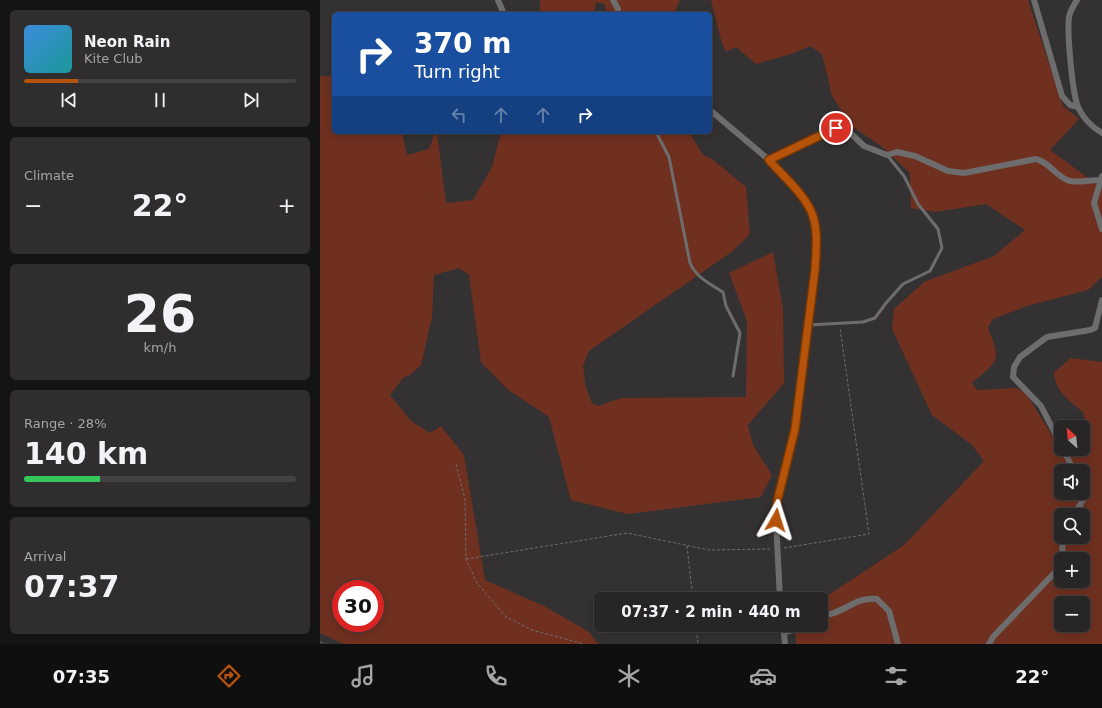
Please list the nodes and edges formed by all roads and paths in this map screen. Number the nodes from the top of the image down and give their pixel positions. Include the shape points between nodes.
1 (498, 0) edge
2 (613, 0) edge
3 (1034, 0) edge
4 (1077, 0) edge
5 (503, 12) edge
6 (618, 12) edge
7 (1078, 107) junction
8 (712, 112) edge
9 (1102, 133) edge
10 (657, 134) edge
11 (887, 155) junction
12 (769, 160) junction
13 (1101, 178) edge
14 (1102, 229) edge
15 (1102, 300) edge
16 (840, 323) junction
17 (808, 325) junction
18 (733, 376) dead end
19 (1054, 431) edge
20 (456, 464) dead end
21 (687, 546) junction
22 (777, 549) junction
23 (466, 559) junction
24 (1054, 573) edge
25 (692, 592) edge
26 (780, 592) edge
27 (828, 616) edge
28 (697, 632) edge
29 (784, 633) edge
30 (320, 642) edge
31 (326, 644) edge
32 (584, 644) edge
33 (698, 644) edge
34 (785, 644) edge
35 (898, 644) edge
36 (989, 644) edge

1 - 5 street
2 - 6 street
3 - 7 street via 1062,96 1070,105
4 - 7 street via 1069,17 1069,36 1073,86
7 - 9 street via 1088,122
8 - 12 street
10 - 18 lane via 669,157 690,263 700,278 723,292 726,306 740,333
11 - 12 street via 864,146 848,131 836,128
11 - 13 street via 897,152 915,156 948,171 964,173 1036,159 1043,161 1071,182
11 - 16 lane via 904,176 918,204 938,229 942,248 930,271 903,284 875,318 862,322
12 - 17 street via 811,212 816,232 815,270
13 - 14 street via 1094,203
15 - 19 street via 1095,328 1047,337 1020,357 1014,367 1013,377 1041,406
16 - 17 lane
16 - 22 path via 869,534
17 - 22 street via 795,429 777,502
20 - 23 path via 465,499
21 - 22 path via 709,550
21 - 23 path via 627,533
21 - 25 path
22 - 26 street
23 - 32 path via 477,583 506,617 532,630
24 - 36 street
27 - 35 street via 867,597 877,599 889,611
28 - 33 path
29 - 34 street
30 - 31 path

